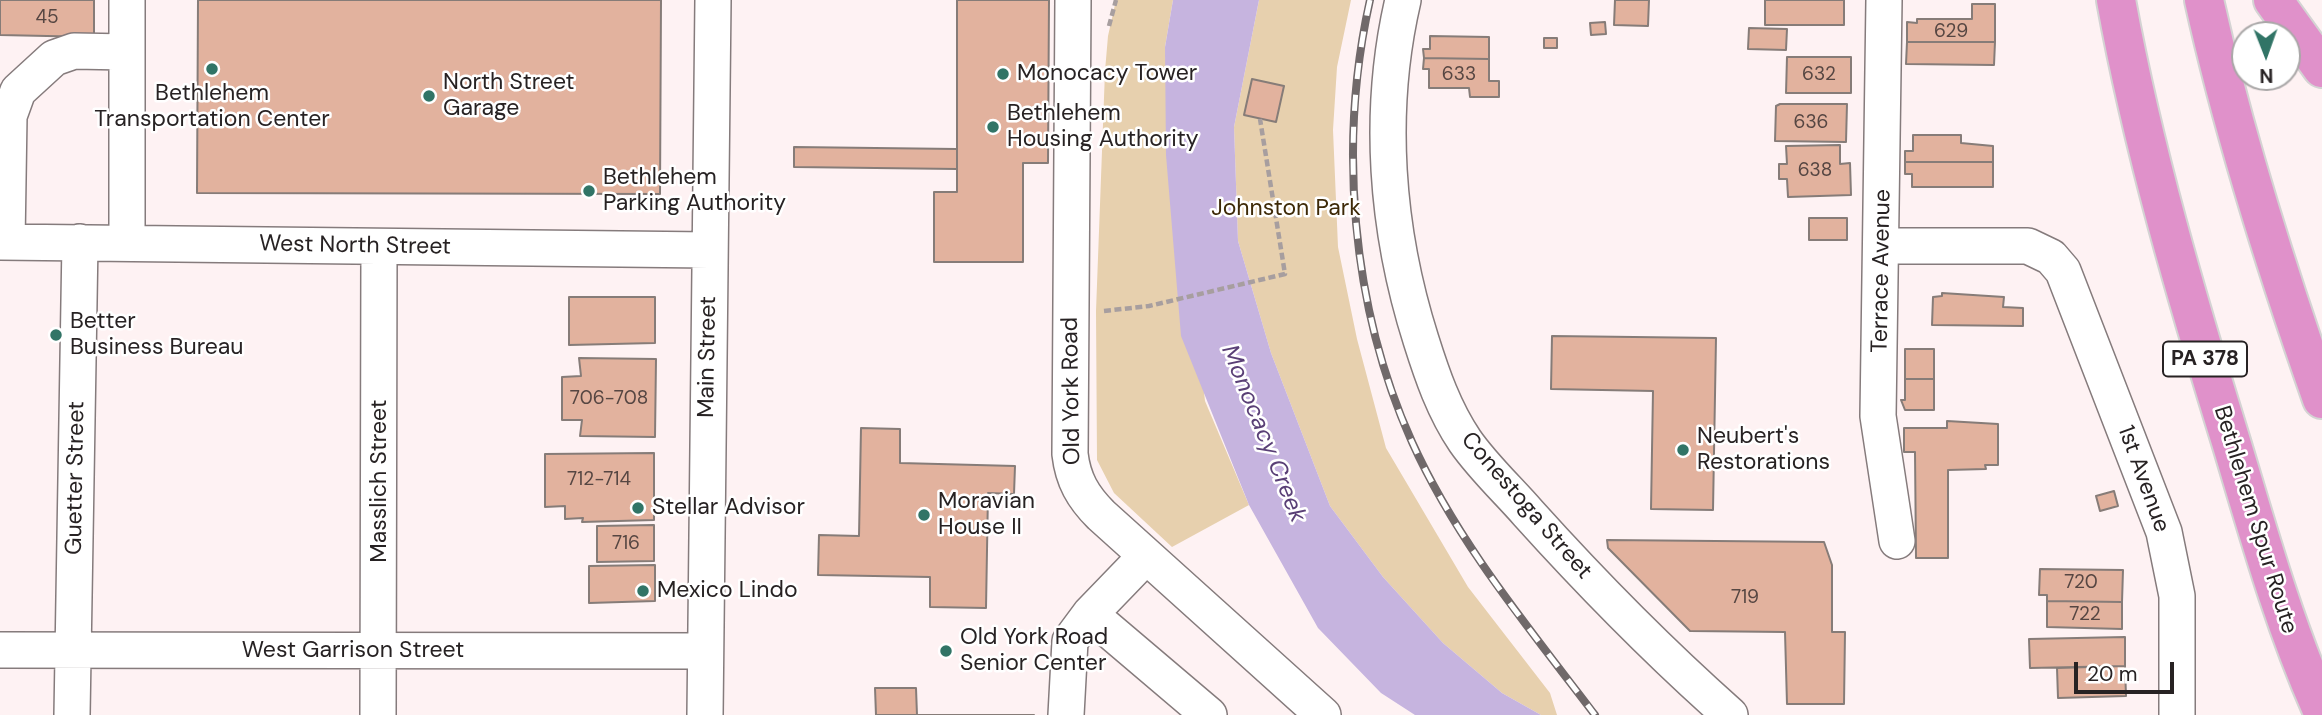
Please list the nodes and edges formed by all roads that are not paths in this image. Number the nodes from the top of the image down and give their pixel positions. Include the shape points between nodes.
1 (127, 0) edge
2 (713, 0) edge
3 (1073, 0) edge
4 (1403, 0) edge
5 (1884, 0) edge
6 (2116, 0) edge
7 (2204, 0) edge
8 (2273, 0) edge
9 (127, 52) junction
10 (2322, 68) edge
11 (3, 242) edge
12 (80, 242) junction
13 (127, 242) junction
14 (1883, 246) junction
15 (379, 247) junction
16 (709, 250) junction
17 (2322, 399) edge
18 (1897, 541) dead end
19 (1146, 556) junction
20 (1090, 614) junction
21 (0, 650) edge
22 (73, 651) junction
23 (705, 651) junction
24 (379, 652) junction
25 (2322, 710) edge
26 (72, 715) edge
27 (378, 715) edge
28 (705, 715) edge
29 (1066, 715) edge
30 (1209, 715) edge
31 (1323, 715) edge
32 (1730, 715) edge
33 (2176, 715) edge

1 - 9 street
2 - 16 street, Main Street
3 - 19 street, Old York Road via 1072,467 1088,502
4 - 32 street, Conestoga Street via 1391,73 1390,187 1409,300 1445,406 1466,442 1556,544 1666,658
5 - 14 street, Terrace Avenue
6 - 25 highway, Bethlehem Spur Route / PA 378 via 2131,80 2204,354 2293,646
7 - 17 highway via 2274,261
8 - 10 highway
9 - 11 street via 74,51 54,58 18,91 9,116
9 - 13 street
11 - 12 street, West North Street
12 - 13 street, West North Street
12 - 22 street, Guetter Street
13 - 15 street, West North Street
14 - 18 street, Terrace Avenue via 1878,416
14 - 33 street, 1st Avenue via 2028,246 2051,257 2063,271 2164,532 2177,596
15 - 16 street, West North Street
15 - 24 street, Masslich Street
16 - 23 street, Main Street
19 - 20 street
19 - 31 street, Old York Road
20 - 29 street via 1070,641
20 - 30 street
21 - 22 street, West Garrison Street
22 - 24 street, West Garrison Street
22 - 26 street, Guetter Street
23 - 24 street, West Garrison Street
23 - 28 street, Main Street
24 - 27 street, Masslich Street

